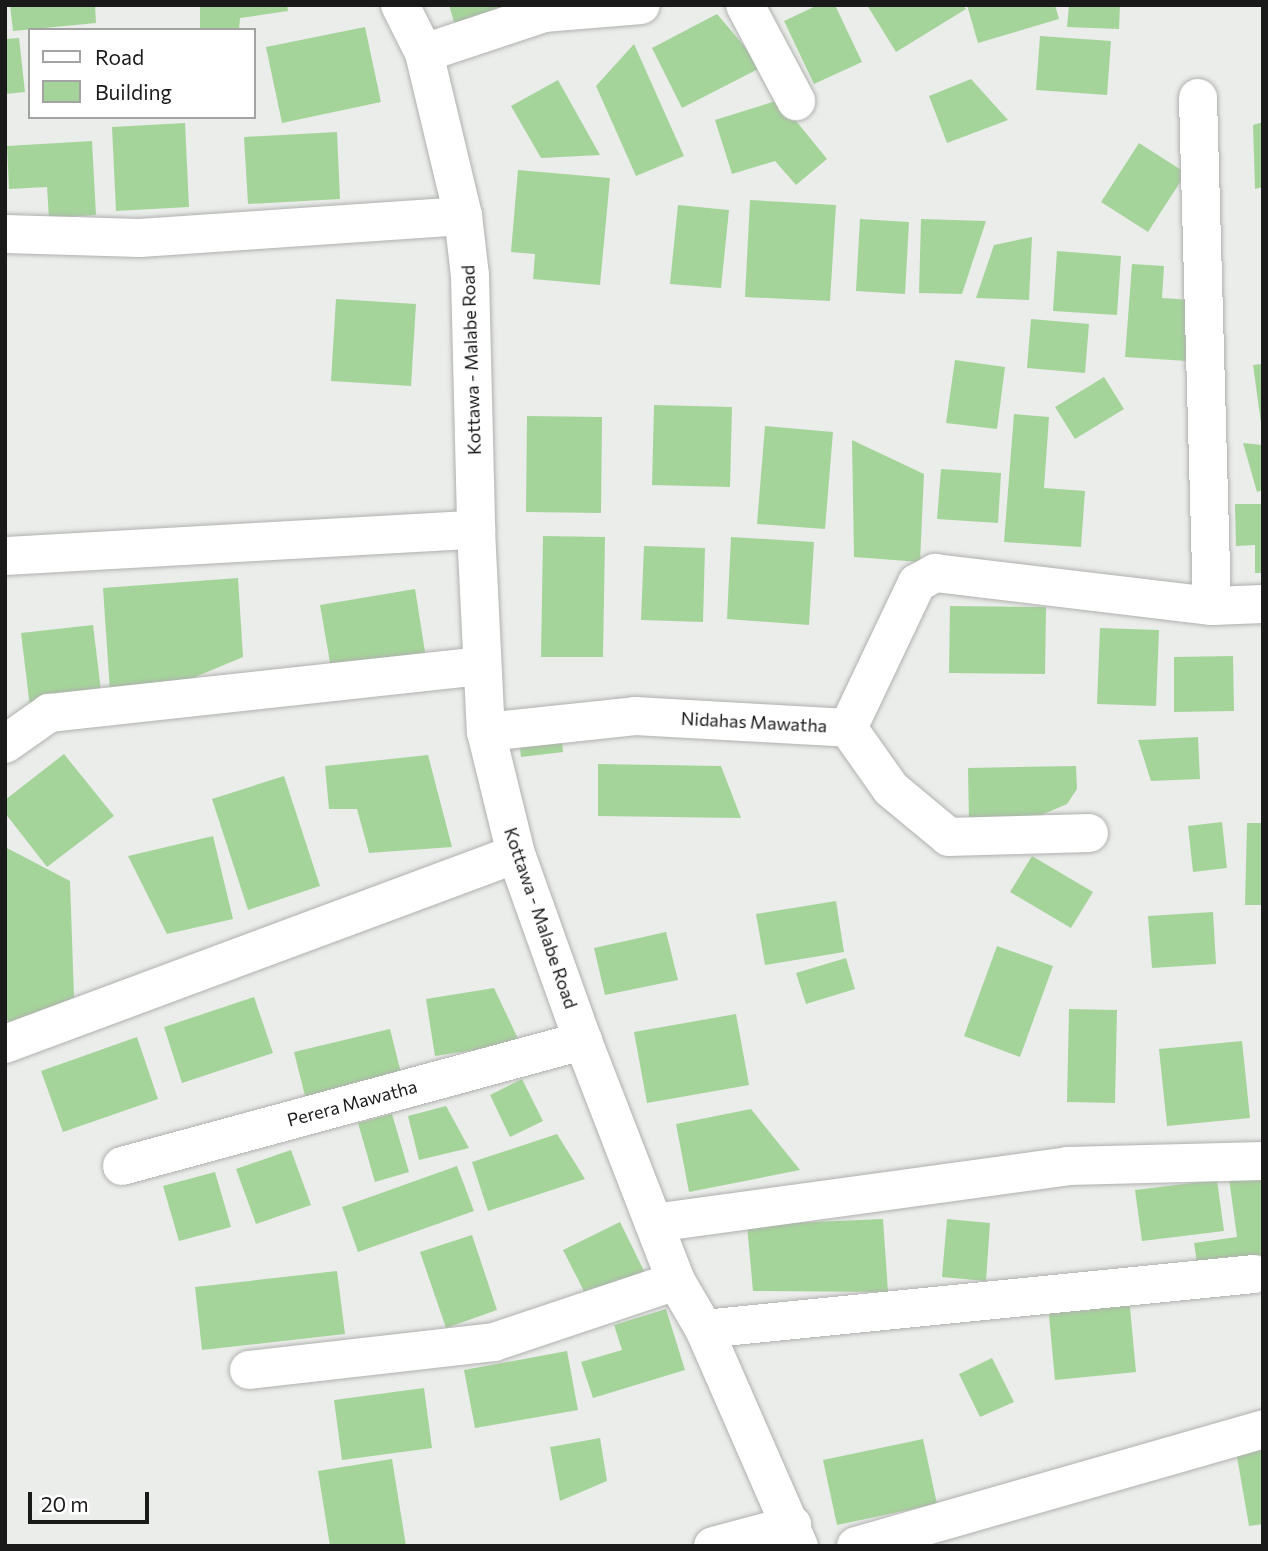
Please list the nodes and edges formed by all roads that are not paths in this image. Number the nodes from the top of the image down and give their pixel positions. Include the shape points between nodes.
1 (400, 5) edge
2 (641, 5) edge
3 (745, 5) edge
4 (424, 53) junction
5 (1198, 98) dead end
6 (796, 101) dead end
7 (463, 216) junction
8 (5, 234) edge
9 (476, 530) junction
10 (5, 556) edge
11 (1263, 604) edge
12 (1212, 606) junction
13 (481, 666) junction
14 (848, 728) junction
15 (486, 732) junction
16 (5, 744) edge
17 (1089, 833) dead end
18 (516, 854) junction
19 (583, 1041) junction
20 (5, 1044) edge
21 (1263, 1161) edge
22 (122, 1166) dead end
23 (654, 1223) junction
24 (1254, 1274) dead end
25 (676, 1281) junction
26 (704, 1329) junction
27 (249, 1370) dead end
28 (1263, 1429) edge
29 (796, 1535) edge
30 (713, 1546) edge
31 (856, 1546) edge

1 - 4 street, Kottawa - Malabe Road
2 - 4 street via 544,13
3 - 6 street
4 - 7 street, Kottawa - Malabe Road
5 - 12 street
7 - 8 street via 139,238
7 - 9 street, Kottawa - Malabe Road via 470,276
9 - 10 street
9 - 13 street, Kottawa - Malabe Road
11 - 12 street, Nidahas Mawatha
12 - 14 street, Nidahas Mawatha via 934,573 917,583
13 - 15 street, Kottawa - Malabe Road
13 - 16 street via 49,713
14 - 15 street, Nidahas Mawatha via 635,716
14 - 17 street via 891,789 948,837
15 - 18 street, Kottawa - Malabe Road
18 - 19 street, Kottawa - Malabe Road
18 - 20 street
19 - 22 street, Perera Mawatha
19 - 23 street, Kottawa - Malabe Road
21 - 23 street via 1068,1166
23 - 25 street, Kottawa - Malabe Road
24 - 26 street
25 - 26 street, Kottawa - Malabe Road
25 - 27 street via 494,1342
26 - 29 street, Kottawa - Malabe Road
28 - 31 street
29 - 30 street

